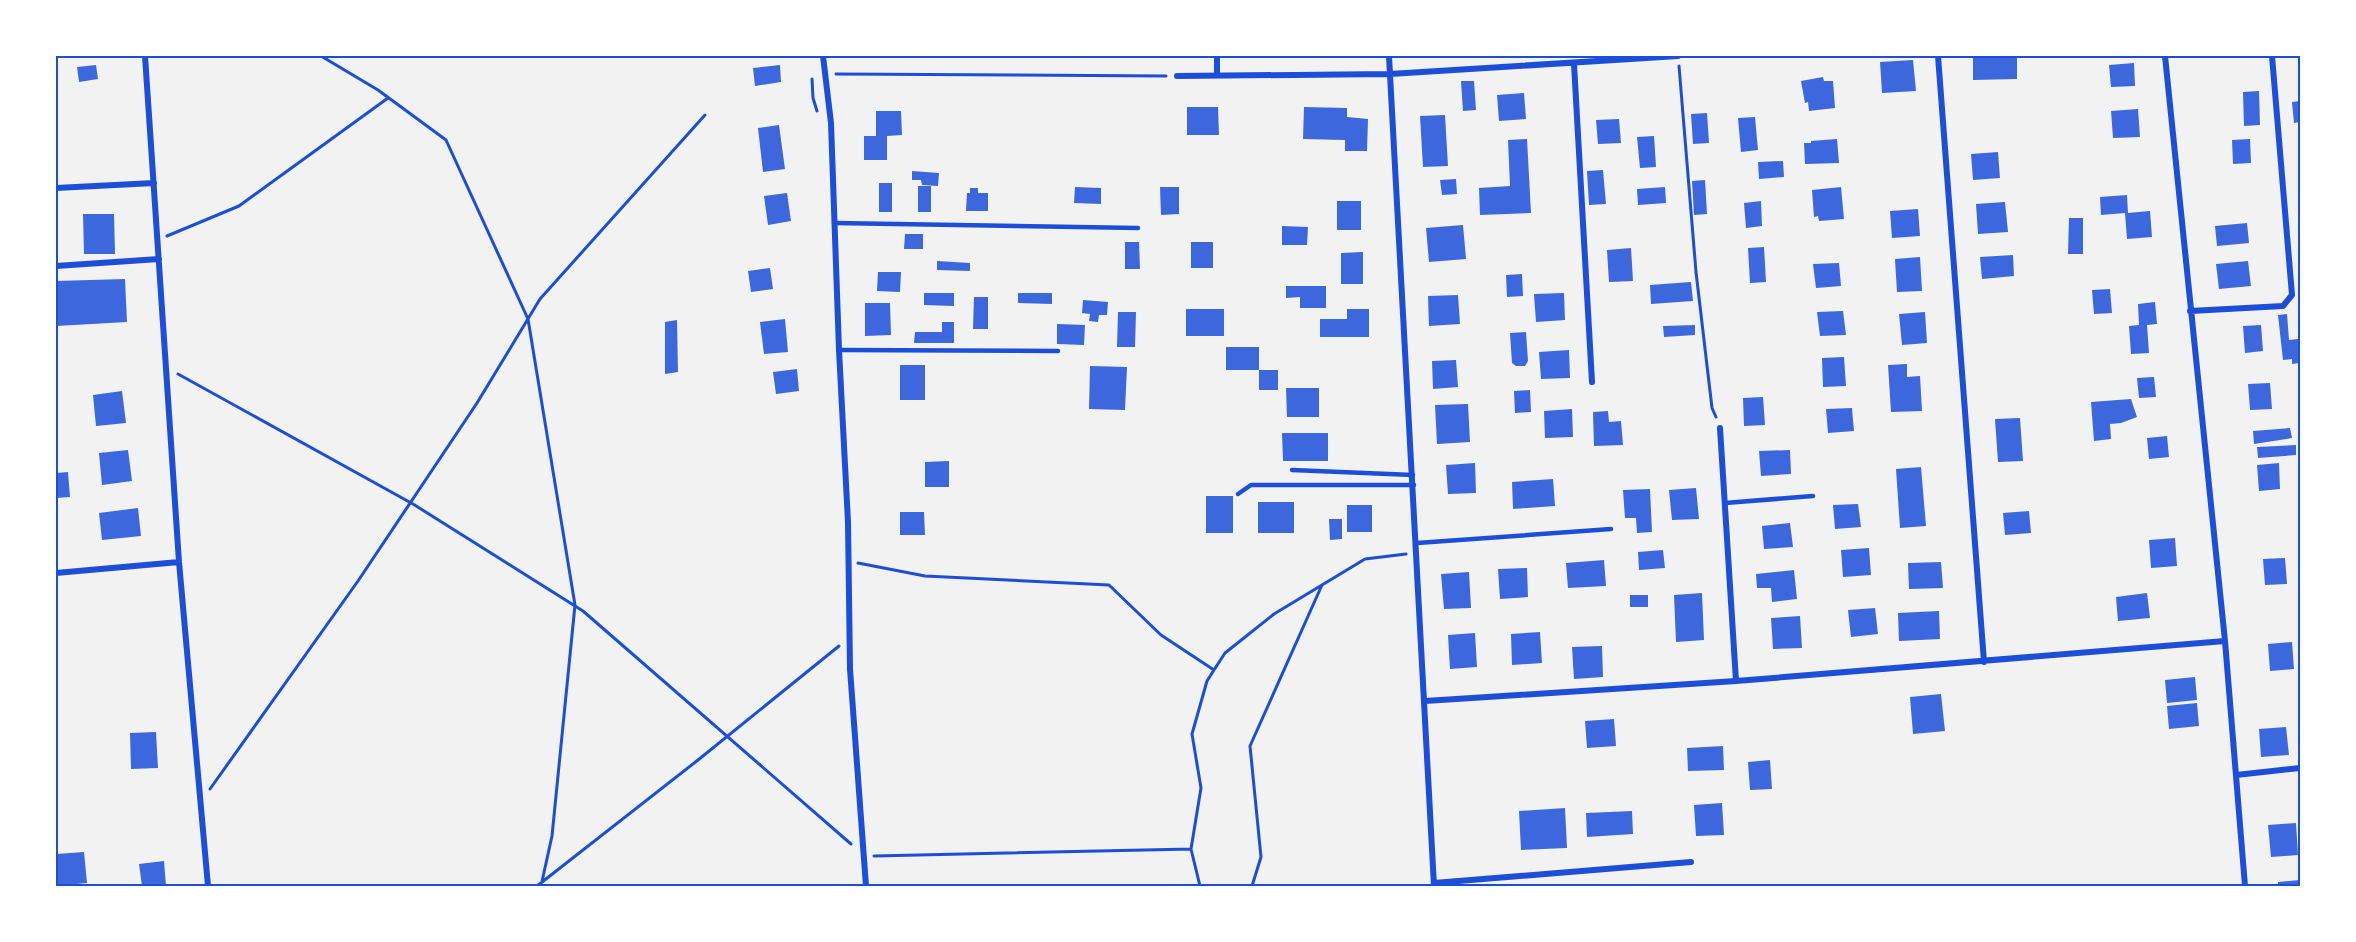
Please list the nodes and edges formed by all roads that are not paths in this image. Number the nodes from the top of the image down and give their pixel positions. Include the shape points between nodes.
1 (145, 56) edge
2 (824, 56) edge
3 (1217, 56) edge
4 (1389, 56) edge
5 (1678, 56) edge
6 (1938, 56) edge
7 (2165, 56) edge
8 (2272, 56) edge
9 (1593, 59) edge
10 (1574, 64) junction
11 (1390, 74) junction
12 (1217, 75) junction
13 (1177, 76) road end
14 (154, 183) junction
15 (56, 188) edge
16 (834, 223) junction
17 (1138, 228) dead end
18 (159, 259) junction
19 (56, 266) edge
20 (2190, 311) junction
21 (839, 350) junction
22 (1058, 351) dead end
23 (1592, 382) dead end
24 (1720, 428) road end
25 (1292, 471) dead end
26 (1413, 475) junction
27 (1414, 485) junction
28 (1238, 494) dead end
29 (1813, 496) dead end
30 (1725, 503) junction
31 (1611, 529) dead end
32 (1417, 543) junction
33 (179, 562) junction
34 (56, 573) edge
35 (2225, 641) junction
36 (1984, 662) junction
37 (1736, 681) junction
38 (1425, 700) junction
39 (2301, 768) edge
40 (2236, 775) junction
41 (1691, 862) dead end
42 (1434, 885) edge
43 (208, 886) edge
44 (866, 886) edge
45 (2245, 886) edge

1 - 14 street
2 - 16 street
3 - 12 street
4 - 11 street
5 - 9 street
6 - 36 street
7 - 20 street
8 - 20 street via 2292,295 2283,306
9 - 10 street
10 - 11 street
10 - 23 street
11 - 12 street
11 - 26 street
12 - 13 street
14 - 15 street
14 - 18 street
16 - 17 lane
16 - 21 street
18 - 19 street
18 - 33 street
20 - 35 street
21 - 22 lane
21 - 44 street via 849,637
24 - 30 street
25 - 26 lane
26 - 27 street
27 - 28 lane via 1251,485
27 - 32 street
29 - 30 lane
30 - 37 street
31 - 32 lane
32 - 38 street
33 - 34 street
33 - 43 street
35 - 36 street
35 - 40 street
36 - 37 street
37 - 38 street
38 - 42 street
39 - 40 street
40 - 45 street
41 - 42 street

